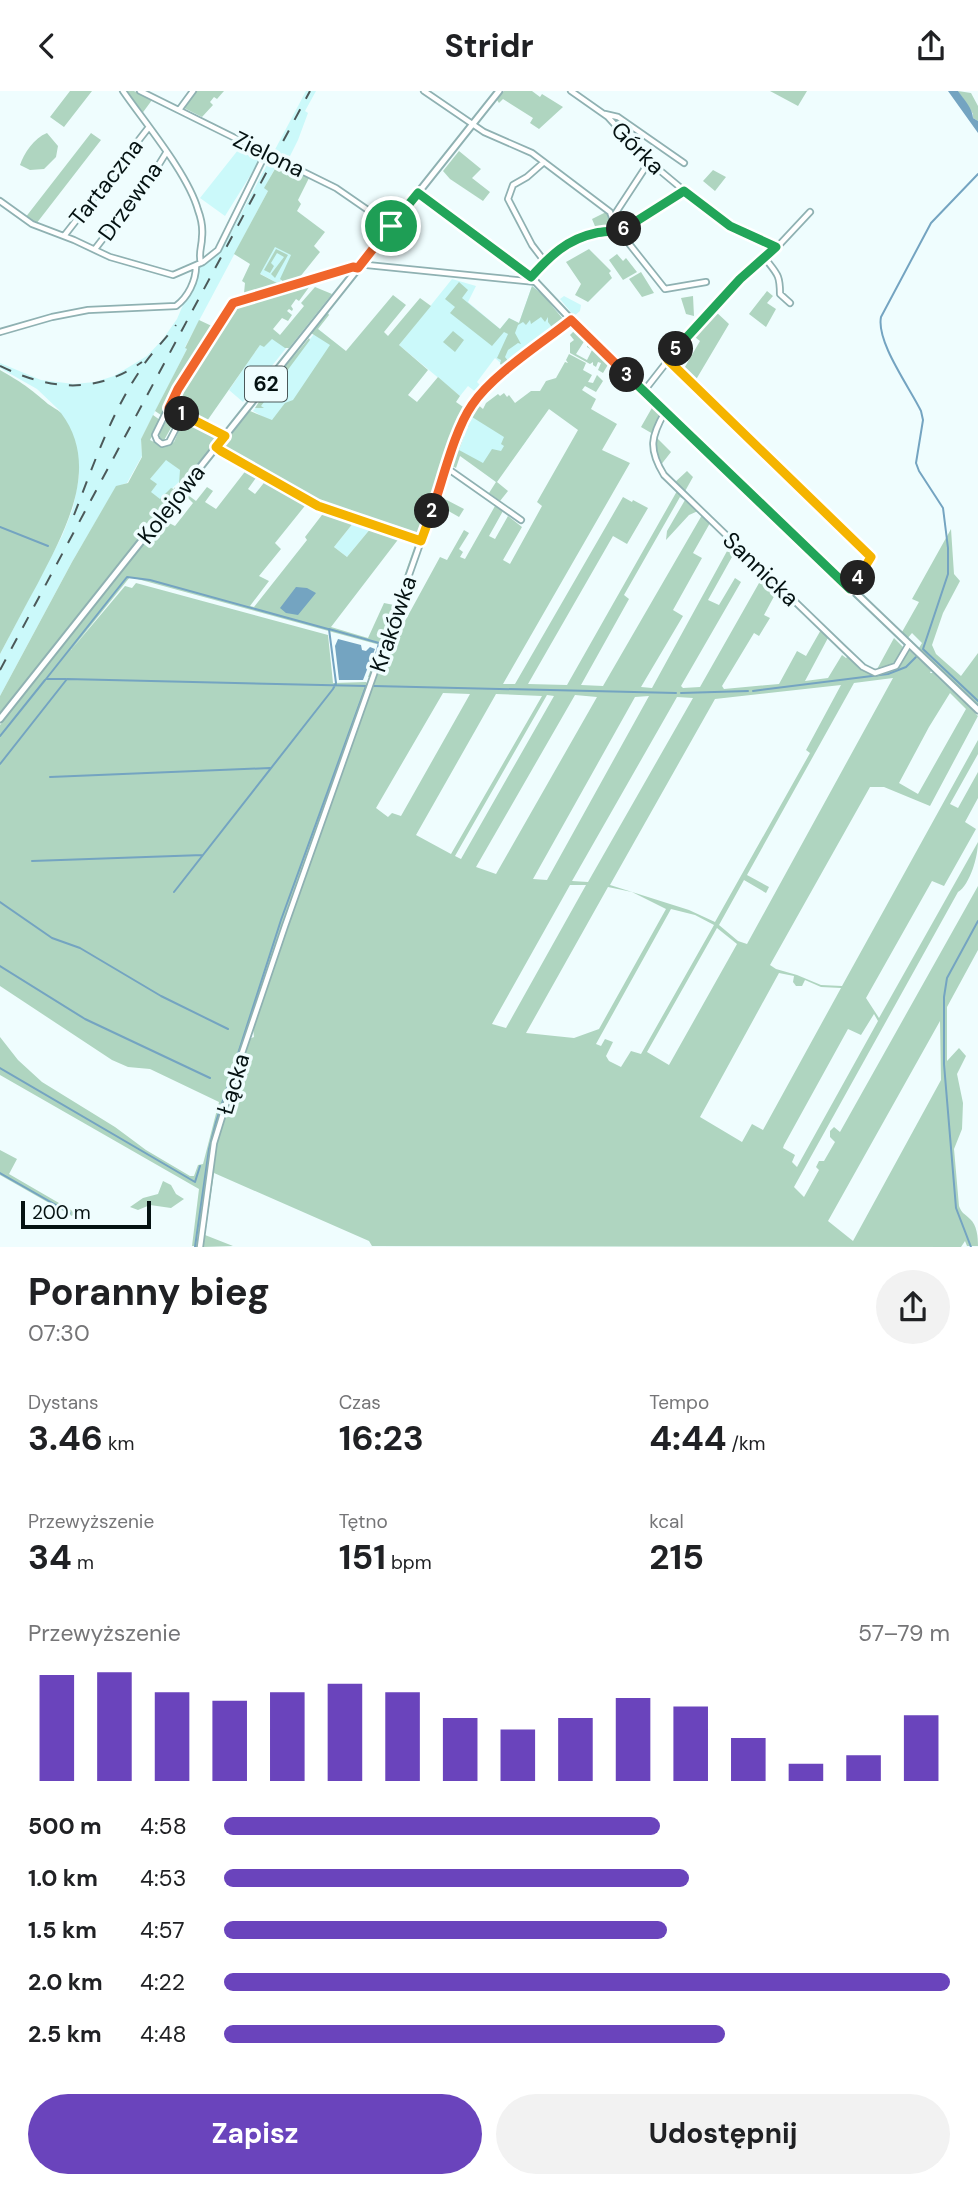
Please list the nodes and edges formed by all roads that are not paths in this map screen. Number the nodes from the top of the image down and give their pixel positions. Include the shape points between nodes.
1 (123, 91) edge
2 (140, 91) edge
3 (193, 91) edge
4 (424, 91) edge
5 (499, 91) edge
6 (571, 91) edge
7 (179, 110) junction
8 (605, 115) junction
9 (473, 123) junction
10 (149, 127) junction
11 (166, 153) junction
12 (266, 153) junction
13 (544, 162) junction
14 (649, 162) junction
15 (684, 163) dead end
16 (684, 191) junction
17 (418, 193) junction
18 (0, 201) edge
19 (810, 212) dead end
20 (613, 217) junction
21 (391, 226) junction
22 (618, 231) junction
23 (64, 236) junction
24 (776, 247) junction
25 (95, 249) junction
26 (764, 257) junction
27 (545, 261) junction
28 (198, 265) junction
29 (360, 265) junction
30 (526, 272) junction
31 (534, 280) junction
32 (522, 281) junction
33 (706, 282) dead end
34 (790, 303) dead end
35 (571, 320) junction
36 (0, 332) edge
37 (668, 360) junction
38 (644, 391) junction
39 (169, 408) junction
40 (665, 412) junction
41 (183, 415) junction
42 (225, 436) junction
43 (216, 447) junction
44 (447, 468) junction
45 (522, 520) dead end
46 (421, 541) junction
47 (850, 589) junction
48 (909, 644) junction
49 (978, 710) edge
50 (0, 719) edge
51 (285, 926) joint
52 (200, 1247) edge

1 - 10 street
2 - 7 street, Zielona
3 - 7 street
4 - 9 street
5 - 9 main road, Kolejowa / 62
6 - 8 street, Górka
7 - 12 street, Zielona
8 - 14 street, Górka
8 - 15 street via 618,117
9 - 13 street
9 - 17 main road, Kolejowa / 62
10 - 11 street
10 - 23 street, Tartaczna
11 - 25 street, Drzewna
11 - 28 street via 197,206 202,236
12 - 21 street, Zielona via 342,191
12 - 28 street via 220,246
13 - 20 street
13 - 27 street via 513,185 508,199
14 - 16 street, Górka
14 - 20 street
16 - 22 street
16 - 24 street, Górka via 730,226
17 - 21 main road, Kolejowa / 62
17 - 30 main road
18 - 23 street, Tartaczna via 29,222
19 - 24 street
20 - 22 street
21 - 29 main road, Kolejowa / 62
22 - 27 street via 577,239
22 - 33 street via 665,289
23 - 25 street, Tartaczna
24 - 26 street
25 - 28 street, Tartaczna via 167,275
26 - 34 street via 782,283 780,294
26 - 37 street
27 - 31 street
28 - 36 street via 191,288 176,306 88,310
29 - 32 street
29 - 39 street via 233,303
29 - 42 main road, Kolejowa / 62
30 - 31 main road
30 - 32 street
31 - 32 street
31 - 35 main road
35 - 38 main road
35 - 44 street, Krakówka via 475,401
37 - 38 street
37 - 47 street via 871,557
38 - 40 main road
39 - 41 street
39 - 41 street via 156,433 159,442 169,442
40 - 47 main road
40 - 48 street, Sannicka via 652,440 664,475 863,667 875,673 896,666
41 - 42 street
42 - 43 main road, Kolejowa / 62
43 - 46 street via 318,506
43 - 50 main road, Kolejowa / 62
44 - 45 street
44 - 46 street, Krakówka
46 - 51 street, Krakówka
47 - 48 main road
48 - 49 main road
51 - 52 street, Łącka via 216,1137

